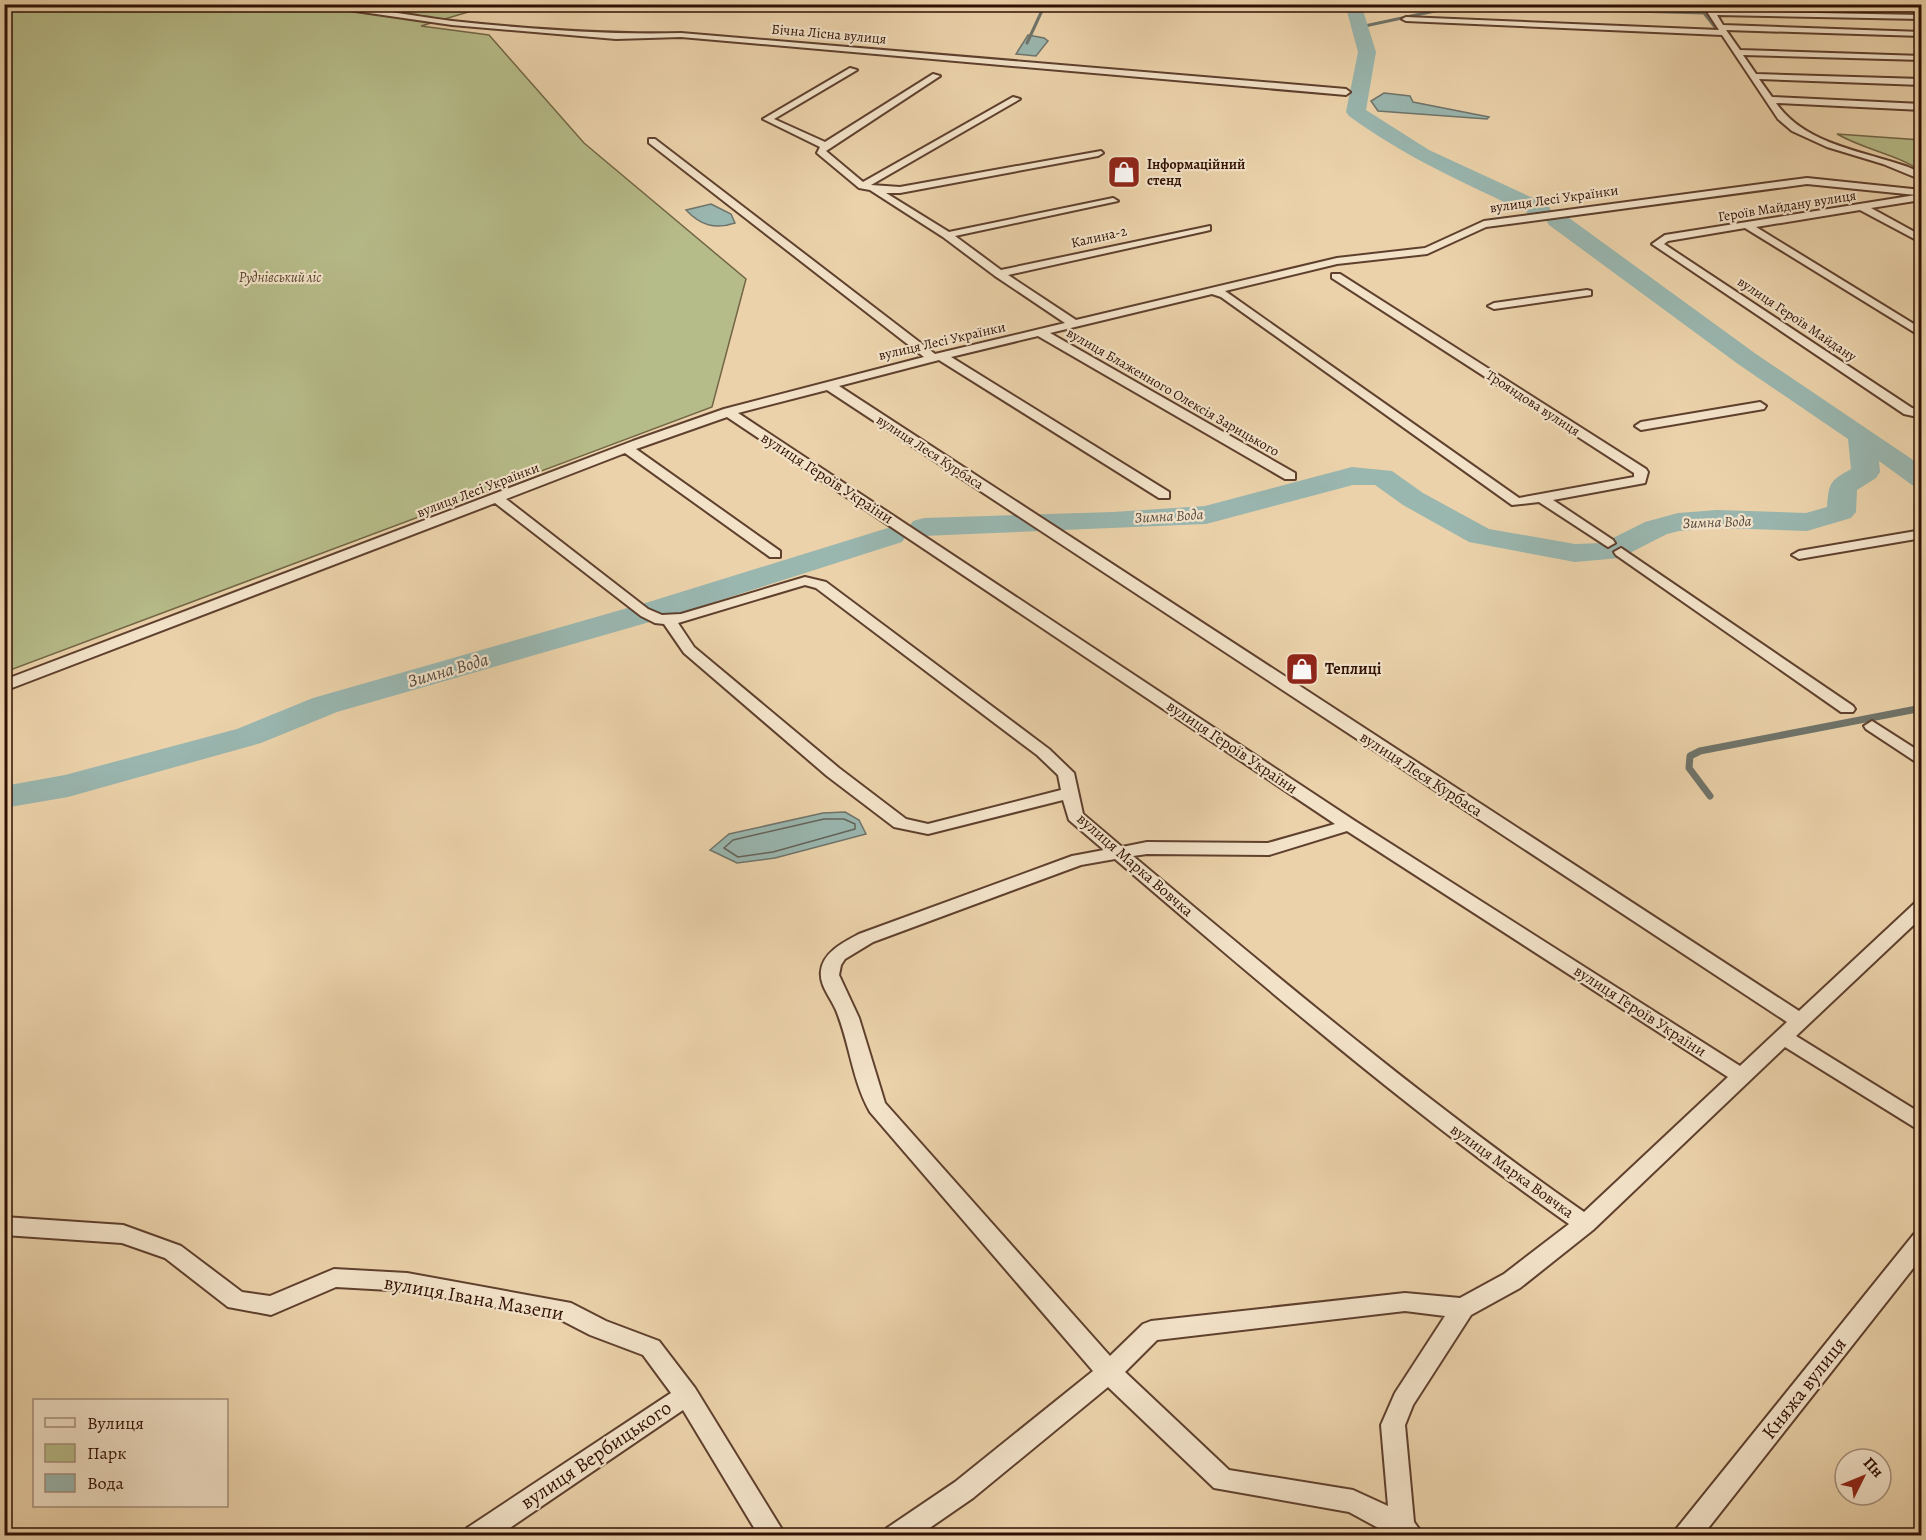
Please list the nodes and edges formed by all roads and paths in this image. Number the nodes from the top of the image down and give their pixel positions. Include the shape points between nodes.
1 (310, 4) edge
2 (1707, 9) edge
3 (1922, 17) edge
4 (1406, 19) dead end
5 (1722, 30) junction
6 (1922, 34) edge
7 (1738, 52) junction
8 (1922, 58) edge
9 (853, 70) dead end
10 (936, 76) dead end
11 (1755, 76) junction
12 (1922, 82) edge
13 (1346, 92) dead end
14 (1016, 99) dead end
15 (1772, 100) junction
16 (1922, 107) edge
17 (652, 141) dead end
18 (826, 146) junction
19 (1098, 153) dead end
20 (1922, 177) edge
21 (867, 186) junction
22 (1922, 195) edge
23 (1113, 201) dead end
24 (1863, 208) junction
25 (1748, 226) junction
26 (1206, 228) dead end
27 (947, 235) junction
28 (1922, 240) edge
29 (1657, 244) joint
30 (999, 274) junction
31 (1336, 276) dead end
32 (1216, 292) junction
33 (1587, 293) dead end
34 (1494, 306) dead end
35 (1076, 325) junction
36 (1041, 333) junction
37 (1922, 334) edge
38 (937, 357) junction
39 (827, 384) junction
40 (1760, 406) dead end
41 (728, 412) junction
42 (1922, 414) edge
43 (1641, 426) dead end
44 (627, 448) junction
45 (1290, 476) dead end
46 (1164, 495) dead end
47 (498, 499) junction
48 (1543, 499) junction
49 (1922, 534) edge
50 (1608, 543) dead end
51 (1621, 552) dead end
52 (776, 554) dead end
53 (1799, 555) dead end
54 (668, 619) junction
55 (4, 686) edge
56 (1847, 709) dead end
57 (1872, 726) dead end
58 (1922, 761) edge
59 (1069, 793) junction
60 (1348, 825) junction
61 (1117, 851) junction
62 (1922, 906) edge
63 (1799, 1020) junction
64 (1783, 1036) junction
65 (1740, 1075) junction
66 (1922, 1124) edge
67 (1585, 1224) junction
68 (4, 1226) edge
69 (1922, 1240) edge
70 (1463, 1308) junction
71 (1109, 1372) junction
72 (687, 1395) junction
73 (1406, 1531) edge
74 (476, 1536) edge
75 (773, 1536) edge
76 (896, 1536) edge
77 (1686, 1536) edge

1 - 13 street, Бічна Лісна вулиця via 409,18 604,36 681,35
2 - 3 street
2 - 5 street
4 - 5 street
5 - 6 street
5 - 7 street
7 - 8 street
7 - 11 street
9 - 18 street via 767,119
10 - 18 street
11 - 12 street
11 - 15 street
14 - 21 street
15 - 16 street
15 - 20 street via 1781,117 1804,136 1895,163
17 - 38 street
18 - 21 street via 820,151
19 - 21 street via 900,190
21 - 27 street
22 - 24 street, Героїв Майдану вулиця
22 - 32 street, вулиця Лесі Українки via 1808,181 1484,224 1427,251 1337,261
23 - 27 street, Калина-2
24 - 25 street, Героїв Майдану вулиця
24 - 28 street
25 - 29 street, Героїв Майдану вулиця via 1665,238
25 - 37 street
26 - 30 street, Калина-2
27 - 30 street
29 - 42 street, вулиця Героїв Майдану via 1908,411
30 - 35 street
31 - 48 street, Трояндова вулиця via 1641,472 1640,480
32 - 35 street, вулиця Лесі Українки
32 - 48 street, Трояндова вулиця via 1517,502
33 - 34 street
35 - 36 street, вулиця Лесі Українки
36 - 38 street, вулиця Лесі Українки
36 - 45 street, вулиця Блаженного Олексія Зарицького
38 - 39 street, вулиця Лесі Українки
38 - 46 street
39 - 41 street, вулиця Лесі Українки
39 - 63 street, вулиця Леся Курбаса
40 - 43 street
41 - 44 street, вулиця Лесі Українки
41 - 60 street, вулиця Героїв України
44 - 47 street, вулиця Лесі Українки
44 - 52 street
47 - 54 street, вулиця Марка Вовчка via 644,611 660,620
47 - 55 street, вулиця Лесі Українки
48 - 50 street
49 - 53 street
51 - 56 street
54 - 59 street via 689,650 833,772 900,823 928,829
54 - 59 street, вулиця Марка Вовчка via 805,581 821,585 1043,752 1066,773
57 - 58 street
59 - 61 street, вулиця Марка Вовчка via 1075,816
60 - 61 street via 1269,849
60 - 65 street, вулиця Героїв України
61 - 67 street, вулиця Марка Вовчка via 1478,1149
61 - 71 street via 1042,872 866,938 841,952 830,968 830,978 856,1042 866,1086 877,1107
62 - 63 street
63 - 64 street
64 - 65 street
64 - 66 street
65 - 67 street
67 - 70 street via 1512,1281
68 - 72 street, вулиця Івана Мазепи via 123,1234 173,1252 236,1300 271,1306 334,1278 407,1282 563,1310 651,1348
69 - 77 street, Княжа вулиця
70 - 71 street via 1406,1302 1151,1331
70 - 73 street via 1403,1400 1393,1425
71 - 73 street via 1223,1480 1353,1501
71 - 76 street via 964,1490
72 - 74 street, вулиця Вербицького
72 - 75 street, вулиця Івана Мазепи

